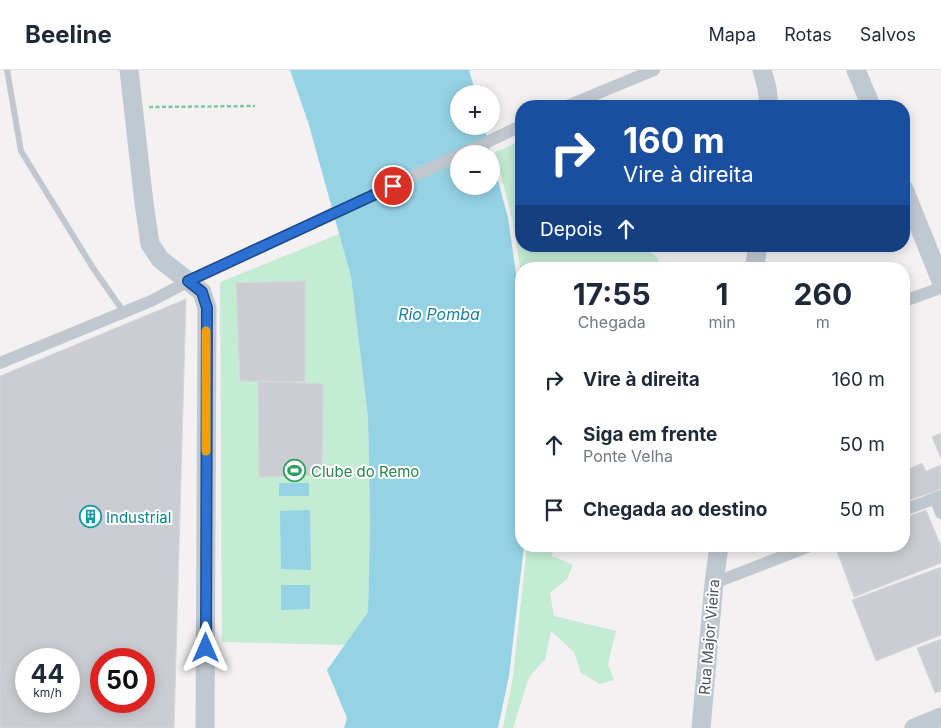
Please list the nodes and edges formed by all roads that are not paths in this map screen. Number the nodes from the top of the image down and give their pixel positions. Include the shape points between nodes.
1 (7, 70) edge
2 (129, 70) edge
3 (654, 70) edge
4 (762, 70) edge
5 (856, 70) edge
6 (582, 100) edge
7 (768, 100) edge
8 (868, 100) edge
9 (515, 129) edge
10 (480, 145) edge
11 (450, 159) edge
12 (910, 204) edge
13 (188, 281) junction
14 (941, 281) edge
15 (941, 288) edge
16 (910, 299) edge
17 (123, 311) junction
18 (0, 363) edge
19 (938, 497) edge
20 (910, 508) edge
21 (941, 513) edge
22 (718, 552) edge
23 (794, 552) edge
24 (714, 583) junction
25 (941, 717) edge
26 (205, 728) edge
27 (701, 728) edge
28 (914, 728) edge

1 - 17 lane via 21,151
2 - 13 main road via 150,244 160,259
3 - 6 street
4 - 7 main road
5 - 8 main road
9 - 10 street
11 - 13 street
12 - 14 main road
13 - 17 street via 151,301
13 - 26 main road via 202,292 207,308
15 - 16 street
17 - 18 street
19 - 20 street
19 - 21 street
22 - 24 main road, Rua Major Vieira
23 - 24 street
24 - 27 main road, Rua Major Vieira
25 - 28 main road

